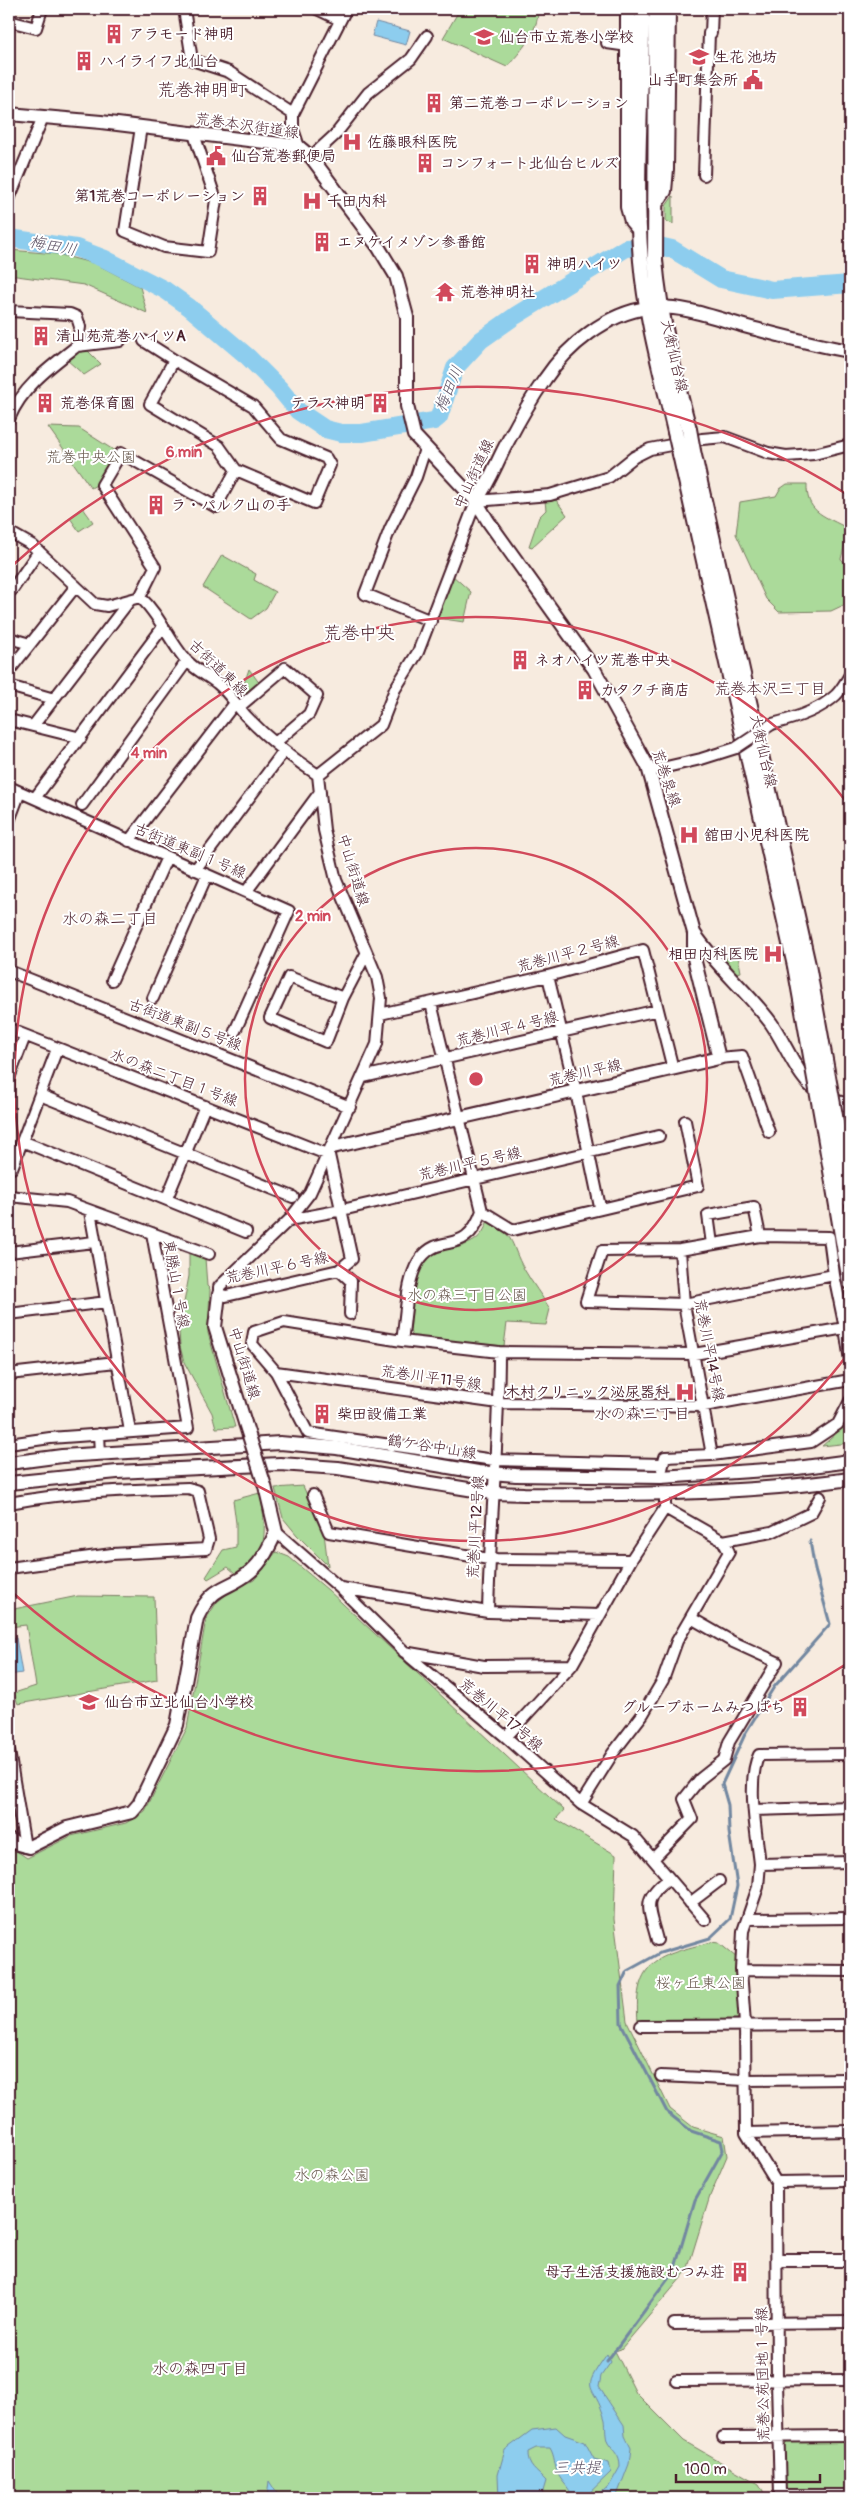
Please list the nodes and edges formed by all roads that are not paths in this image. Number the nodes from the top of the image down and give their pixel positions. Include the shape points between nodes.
1 (42, 9) edge
2 (184, 9) edge
3 (317, 9) edge
4 (346, 9) edge
5 (628, 9) edge
6 (668, 9) edge
7 (712, 9) edge
8 (637, 13) edge
9 (656, 18) dead end
10 (340, 20) junction
11 (9, 21) edge
12 (427, 36) dead end
13 (607, 43) dead end
14 (628, 46) junction
15 (9, 114) edge
16 (293, 114) junction
17 (43, 117) junction
18 (141, 127) junction
19 (194, 134) junction
20 (299, 147) junction
21 (311, 157) junction
22 (704, 175) dead end
23 (9, 199) edge
24 (655, 204) junction
25 (639, 234) junction
26 (654, 307) junction
27 (9, 311) edge
28 (120, 341) dead end
29 (144, 341) dead end
30 (77, 346) junction
31 (850, 351) edge
32 (174, 360) junction
33 (9, 419) edge
34 (850, 445) edge
35 (425, 449) junction
36 (236, 470) junction
37 (476, 501) junction
38 (9, 532) edge
39 (38, 551) junction
40 (76, 586) junction
41 (9, 589) edge
42 (135, 598) junction
43 (431, 621) junction
44 (163, 627) junction
45 (9, 638) edge
46 (30, 644) junction
47 (187, 661) junction
48 (9, 671) edge
49 (850, 675) edge
50 (9, 686) edge
51 (54, 699) junction
52 (237, 705) junction
53 (9, 720) edge
54 (33, 726) junction
55 (81, 738) junction
56 (274, 743) junction
57 (284, 751) junction
58 (649, 771) junction
59 (318, 775) junction
60 (9, 787) edge
61 (20, 792) junction
62 (320, 792) junction
63 (35, 798) junction
64 (82, 805) dead end
65 (9, 821) edge
66 (128, 841) junction
67 (167, 857) junction
68 (195, 870) junction
69 (207, 875) junction
70 (246, 892) junction
71 (694, 932) junction
72 (366, 954) junction
73 (9, 971) edge
74 (548, 976) junction
75 (112, 980) dead end
76 (153, 998) dead end
77 (343, 998) junction
78 (431, 1003) junction
79 (658, 1010) junction
80 (380, 1014) junction
81 (9, 1028) edge
82 (235, 1031) dead end
83 (560, 1031) junction
84 (26, 1036) junction
85 (57, 1049) junction
86 (720, 1058) junction
87 (444, 1060) junction
88 (673, 1069) junction
89 (363, 1077) junction
90 (9, 1078) edge
91 (576, 1092) junction
92 (40, 1095) junction
93 (205, 1106) junction
94 (850, 1106) edge
95 (350, 1107) junction
96 (458, 1118) junction
97 (685, 1121) dead end
98 (830, 1122) junction
99 (769, 1132) dead end
100 (659, 1136) dead end
101 (22, 1141) junction
102 (331, 1151) junction
103 (588, 1151) junction
104 (185, 1153) junction
105 (12, 1168) dead end
106 (473, 1178) junction
107 (9, 1196) edge
108 (292, 1197) dead end
109 (167, 1198) junction
110 (850, 1200) edge
111 (600, 1208) junction
112 (342, 1210) junction
113 (482, 1211) junction
114 (90, 1212) junction
115 (288, 1220) junction
116 (246, 1232) dead end
117 (152, 1233) junction
118 (760, 1236) junction
119 (94, 1242) junction
120 (712, 1244) junction
121 (680, 1250) junction
122 (9, 1252) edge
123 (208, 1254) dead end
124 (339, 1270) junction
125 (834, 1275) junction
126 (850, 1282) edge
127 (219, 1294) junction
128 (107, 1302) junction
129 (684, 1304) junction
130 (9, 1314) edge
131 (350, 1314) dead end
132 (845, 1328) junction
133 (402, 1341) junction
134 (499, 1352) junction
135 (694, 1354) junction
136 (850, 1361) edge
137 (116, 1362) junction
138 (276, 1372) junction
139 (9, 1374) edge
140 (850, 1380) edge
141 (850, 1401) edge
142 (499, 1403) junction
143 (704, 1406) junction
144 (130, 1431) junction
145 (99, 1434) junction
146 (9, 1444) edge
147 (100, 1454) junction
148 (712, 1455) junction
149 (850, 1461) edge
150 (9, 1463) edge
151 (662, 1464) junction
152 (494, 1467) junction
153 (117, 1472) junction
154 (661, 1477) junction
155 (43, 1478) junction
156 (850, 1479) edge
157 (9, 1483) edge
158 (118, 1490) junction
159 (493, 1493) junction
160 (665, 1494) junction
161 (313, 1495) dead end
162 (46, 1496) junction
163 (820, 1498) dead end
164 (9, 1503) edge
165 (665, 1508) junction
166 (276, 1532) junction
167 (723, 1540) junction
168 (489, 1559) junction
169 (631, 1560) junction
170 (9, 1568) edge
171 (340, 1588) junction
172 (488, 1612) junction
173 (600, 1615) junction
174 (691, 1618) junction
175 (404, 1652) junction
176 (572, 1665) junction
177 (506, 1737) junction
178 (9, 1751) edge
179 (850, 1754) edge
180 (581, 1804) junction
181 (850, 1807) edge
182 (754, 1810) junction
183 (9, 1839) edge
184 (25, 1847) junction
185 (653, 1859) junction
186 (850, 1862) edge
187 (760, 1864) junction
188 (669, 1878) junction
189 (719, 1880) dead end
190 (690, 1903) junction
191 (850, 1918) edge
192 (705, 1920) dead end
193 (748, 1920) junction
194 (656, 1940) dead end
195 (742, 1970) junction
196 (850, 1971) edge
197 (745, 2024) junction
198 (850, 2025) edge
199 (641, 2026) dead end
200 (661, 2076) dead end
201 (850, 2079) edge
202 (746, 2080) junction
203 (850, 2131) edge
204 (746, 2133) junction
205 (850, 2181) edge
206 (776, 2182) junction
207 (778, 2260) junction
208 (850, 2260) edge
209 (850, 2322) edge
210 (674, 2324) dead end
211 (777, 2324) junction
212 (850, 2380) edge
213 (676, 2381) dead end
214 (777, 2382) junction
215 (850, 2436) edge
216 (722, 2437) dead end
217 (778, 2438) junction
218 (850, 2496) edge

1 - 11 street via 34,32
2 - 16 street via 192,60 229,72
3 - 10 street
4 - 10 street
5 - 14 main road, 大衡仙台線
6 - 24 main road, 大衡仙台線 via 666,169 664,191
7 - 22 street
8 - 14 main road via 632,46
8 - 25 main road, 大衡仙台線
9 - 24 main road, 大衡仙台線
10 - 16 street
12 - 21 street via 411,59 368,93 335,135
13 - 14 street
14 - 25 main road, 大衡仙台線 via 628,208
15 - 17 street, 荒巻本沢街道線
16 - 20 street via 293,129
17 - 18 street, 荒巻本沢街道線
17 - 23 street
18 - 19 street, 荒巻本沢街道線
18 - 19 street via 125,231 164,246 208,252 216,200
19 - 20 street, 荒巻本沢街道線
20 - 21 street, 荒巻本沢街道線
21 - 35 street, 荒巻本沢街道線 via 396,276 407,317 407,416 414,436
24 - 26 main road, 大衡仙台線
25 - 26 main road, 大衡仙台線 via 641,259
26 - 31 street via 680,308 802,342
26 - 37 street, 中山街道線 via 632,311 607,323 568,350 555,364 507,442 490,482
26 - 98 main road, 大衡仙台線, bridge via 802,966
27 - 30 street via 77,317 80,327
28 - 30 street
29 - 32 street
30 - 33 street via 27,388
32 - 36 street via 150,404 218,446
32 - 36 street via 253,406 281,439 326,458 330,465 314,503
34 - 37 street via 814,454 786,456 725,437 702,439 650,449 609,477 558,493
35 - 37 street
35 - 43 street via 365,594
36 - 42 street via 216,507 121,453 102,485 155,567
37 - 43 street, 中山街道線
37 - 58 street, 荒巻泉線 via 594,669
38 - 39 street
39 - 40 street
39 - 41 street via 12,590
40 - 42 street via 95,604 107,606
40 - 46 street
42 - 44 street, 古街道東線 via 149,605
42 - 51 street
43 - 59 street, 中山街道線 via 418,652 395,689 381,725
44 - 47 street, 古街道東線
44 - 55 street
45 - 46 street
46 - 48 street
47 - 52 street, 古街道東線 via 218,684
47 - 64 street
49 - 58 street, bridge via 836,695 819,706 772,724 736,748
50 - 51 street
51 - 54 street
52 - 56 street, 古街道東線
52 - 56 street via 285,668 317,696 309,714
52 - 66 street
53 - 54 street
54 - 55 street
55 - 63 street
56 - 57 street, 古街道東線
57 - 59 street, 古街道東線
57 - 68 street
58 - 71 street, 荒巻泉線
59 - 62 street, 中山街道線
60 - 61 street, 古街道東副１号線
61 - 63 street, 古街道東副１号線
61 - 65 street
62 - 70 street, 古街道東副１号線
62 - 72 street, 中山街道線 via 326,846
63 - 66 street, 古街道東副１号線
66 - 67 street, 古街道東副１号線
67 - 68 street, 古街道東副１号線
67 - 75 street
68 - 69 street, 古街道東副１号線
69 - 70 street, 古街道東副１号線
69 - 76 street
70 - 82 street via 289,911
71 - 86 street via 694,958
71 - 94 street, 荒巻泉線 via 772,1025 811,1086 827,1099
72 - 77 street
72 - 80 street, 中山街道線 via 377,977
73 - 95 street, 古街道東副５号線
74 - 78 street, 荒巻川平２号線
74 - 79 street, 荒巻川平２号線 via 643,950
74 - 83 street
77 - 77 street via 326,1042 270,1018 289,977
78 - 80 street, 荒巻川平２号線
78 - 87 street
79 - 83 street, 荒巻川平４号線
79 - 88 street, 荒巻川平２号線
80 - 89 street, 中山街道線 via 377,1044
81 - 84 street, 水の森二丁目１号線
83 - 87 street, 荒巻川平４号線
83 - 91 street
84 - 85 street, 水の森二丁目１号線
84 - 90 street
85 - 92 street
85 - 93 street, 水の森二丁目１号線
86 - 88 street, 荒巻川平線
86 - 99 street via 742,1056
87 - 89 street, 荒巻川平４号線
87 - 96 street
88 - 91 street, 荒巻川平線
89 - 95 street, 中山街道線
91 - 96 street, 荒巻川平線
91 - 103 street
92 - 101 street
92 - 104 street
93 - 102 street, 水の森二丁目１号線
93 - 104 street
95 - 102 street, 中山街道線
96 - 102 street, 荒巻川平線
96 - 106 street
97 - 111 street via 698,1186
98 - 110 main road, 大衡仙台線
98 - 126 main road, 大衡仙台線
100 - 103 street, 荒巻川平５号線
101 - 105 street
101 - 109 street
102 - 112 street, 荒巻川平６号線
102 - 115 street, 中山街道線 via 310,1194
103 - 106 street, 荒巻川平５号線
103 - 111 street
104 - 108 street
104 - 109 street
106 - 112 street, 荒巻川平５号線
106 - 113 street
107 - 114 street, 東勝山１号線 via 67,1202
109 - 116 street
111 - 113 street via 513,1230
112 - 115 street, 荒巻川平５号線
112 - 124 street, 荒巻川平６号線 via 352,1259
113 - 133 street via 468,1236 431,1249 420,1259 411,1277
114 - 117 street, 東勝山１号線
114 - 119 street
115 - 127 street, 中山街道線 via 219,1287
117 - 123 street
117 - 144 street, 東勝山１号線 via 188,1428
118 - 120 street
118 - 120 street via 754,1207 708,1216
118 - 125 street via 829,1237
119 - 122 street
119 - 128 street
120 - 121 street
121 - 129 street, 荒巻川平14号線
121 - 129 street via 602,1250 586,1301
124 - 127 street, 荒巻川平６号線 via 226,1296
124 - 131 street via 351,1281
125 - 129 street
125 - 132 street
127 - 166 street, 中山街道線, bridge via 215,1327 265,1486
128 - 130 street
128 - 137 street
129 - 135 street, 荒巻川平14号線
132 - 135 street
132 - 136 street
133 - 134 street
133 - 138 street via 284,1322 254,1332 252,1344
134 - 135 street
134 - 142 street, 荒巻川平12号線
135 - 143 street, 荒巻川平14号線
137 - 139 street
137 - 144 street
138 - 142 street, 荒巻川平11号線
138 - 152 street via 308,1433
140 - 143 street, 荒巻川平11号線
141 - 148 street via 838,1424 811,1442
142 - 143 street, 荒巻川平11号線
142 - 152 street, 荒巻川平12号線
143 - 148 street, 荒巻川平14号線
144 - 145 street
145 - 146 street
145 - 147 street
147 - 150 street, 鶴ケ谷中山線
147 - 152 street, 鶴ケ谷中山線 via 280,1444
148 - 151 street via 665,1457
149 - 154 street, 鶴ケ谷中山線 via 798,1468
151 - 152 street
151 - 154 street
152 - 154 street, 鶴ケ谷中山線
152 - 159 street, 荒巻川平12号線
153 - 155 street
153 - 158 street
153 - 159 street via 308,1465
155 - 157 street
155 - 162 street
156 - 160 street via 777,1488
158 - 162 street
158 - 170 street via 188,1488 198,1491 209,1539 206,1550 112,1554
159 - 160 street
159 - 168 street, 荒巻川平12号線
160 - 165 street
161 - 168 street via 329,1532
162 - 164 street
163 - 167 street via 811,1513 772,1532
165 - 167 street
165 - 169 street
166 - 171 street, 荒巻川平17号線
166 - 184 street via 257,1565 243,1577 212,1594 202,1609 177,1725 139,1804 132,1812 66,1828
167 - 174 street via 729,1552
168 - 169 street
168 - 172 street, 荒巻川平12号線
169 - 173 street
171 - 172 street
171 - 175 street, 荒巻川平17号線
172 - 173 street
173 - 176 street
174 - 180 street via 643,1714 613,1753
174 - 185 street via 777,1662 729,1742 724,1760 700,1779 684,1799 692,1819
175 - 176 street via 484,1666
175 - 177 street, 荒巻川平17号線
176 - 177 street
177 - 180 street, 荒巻川平17号線
178 - 184 street
179 - 182 street via 759,1755 754,1765
180 - 185 street, 荒巻川平17号線 via 633,1836
181 - 182 street
182 - 187 street
183 - 184 street
185 - 188 street, 荒巻川平17号線
186 - 187 street
187 - 193 street via 758,1888
188 - 190 street, 荒巻川平17号線
188 - 194 street via 654,1889 648,1902
189 - 190 street
190 - 192 street, 荒巻川平17号線
191 - 193 street
193 - 195 street via 743,1931
195 - 196 street
195 - 197 street
197 - 198 street
197 - 199 street
197 - 202 street
200 - 202 street
201 - 202 street
202 - 204 street
203 - 204 street
204 - 206 street
205 - 206 street
206 - 207 street, 荒巻公苑団地１号線
207 - 208 street
207 - 211 street, 荒巻公苑団地１号線
209 - 211 street
210 - 211 street
211 - 214 street, 荒巻公苑団地１号線
212 - 214 street
213 - 214 street
214 - 217 street, 荒巻公苑団地１号線
215 - 217 street
216 - 217 street
217 - 218 street, 荒巻公苑団地１号線 via 780,2495

